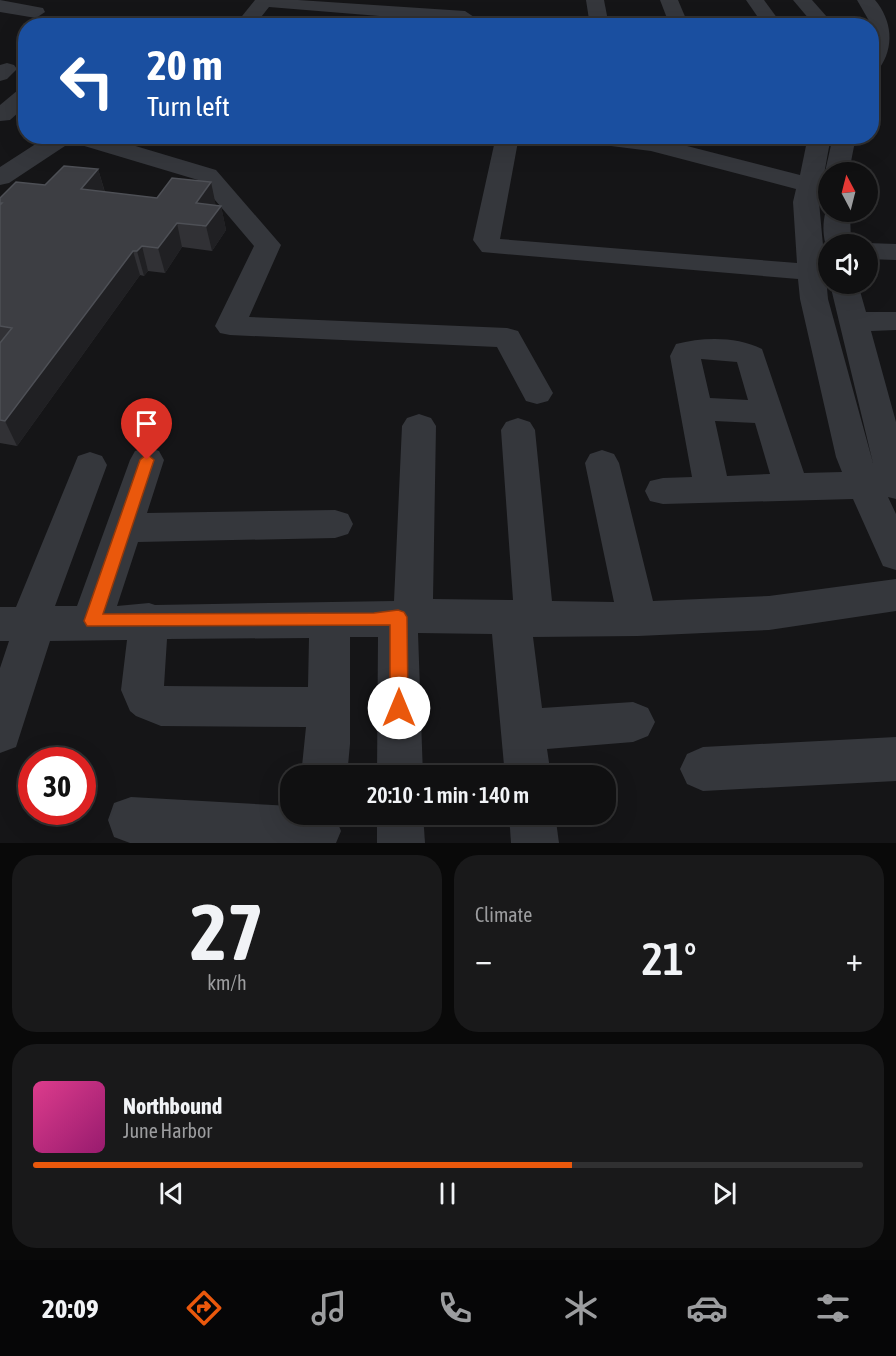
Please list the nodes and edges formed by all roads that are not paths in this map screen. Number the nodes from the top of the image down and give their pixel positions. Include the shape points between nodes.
1 (595, 0) edge
2 (669, 0) edge
3 (755, 0) edge
4 (802, 0) edge
5 (866, 0) edge
6 (273, 1) edge
7 (0, 6) edge
8 (36, 12) dead end
9 (465, 17) dead end
10 (253, 18) edge
11 (262, 18) edge
12 (598, 18) edge
13 (677, 18) edge
14 (768, 18) edge
15 (819, 18) edge
16 (887, 19) edge
17 (879, 49) edge
18 (18, 101) edge
19 (1, 115) edge
20 (18, 118) edge
21 (33, 144) edge
22 (53, 144) edge
23 (102, 144) edge
24 (506, 144) edge
25 (652, 144) edge
26 (818, 144) edge
27 (843, 144) edge
28 (839, 162) edge
29 (0, 165) edge
30 (0, 178) edge
31 (809, 185) junction
32 (818, 245) edge
33 (878, 251) edge
34 (896, 252) edge
35 (818, 256) edge
36 (878, 263) edge
37 (896, 264) edge
38 (818, 274) edge
39 (846, 294) edge
40 (896, 321) edge
41 (853, 322) junction
42 (537, 393) dead end
43 (696, 409) junction
44 (768, 412) junction
45 (418, 426) dead end
46 (518, 430) dead end
47 (147, 460) dead end
48 (603, 463) dead end
49 (90, 465) dead end
50 (887, 480) edge
51 (791, 487) junction
52 (712, 489) junction
53 (663, 491) dead end
54 (335, 524) dead end
55 (123, 528) junction
56 (896, 555) edge
57 (896, 595) edge
58 (406, 616) junction
59 (522, 619) junction
60 (638, 619) junction
61 (149, 620) junction
62 (330, 620) junction
63 (92, 621) junction
64 (21, 623) edge
65 (328, 707) junction
66 (633, 722) dead end
67 (523, 730) junction
68 (0, 732) edge
69 (896, 759) edge
70 (325, 765) edge
71 (400, 765) edge
72 (527, 765) edge
73 (703, 769) dead end
74 (131, 820) dead end
75 (400, 825) edge
76 (533, 825) edge
77 (317, 830) edge
78 (400, 843) edge
79 (535, 843) edge

1 - 12 street
2 - 13 street
3 - 14 street
4 - 15 street
5 - 16 street
6 - 9 street
6 - 10 street
6 - 11 street
7 - 8 street
16 - 17 street
18 - 19 street
19 - 20 street
21 - 29 street
22 - 30 street
23 - 42 street via 207,175 268,245 230,327 507,339
24 - 35 street via 486,240 491,246
25 - 31 street
26 - 31 street
27 - 28 street
31 - 32 street via 806,202
33 - 34 street
36 - 37 street
38 - 50 street via 814,299 850,446
39 - 41 street
40 - 41 street
41 - 50 street
43 - 44 street
43 - 44 street via 687,351 733,350 751,356
43 - 52 street
44 - 51 street
45 - 58 street
46 - 59 street
47 - 55 street
48 - 60 street
49 - 64 street
50 - 51 street
50 - 56 street
51 - 52 street
52 - 53 street
54 - 55 street
55 - 63 street
57 - 60 street via 769,613
58 - 59 street
58 - 62 street
58 - 71 street
59 - 60 street
59 - 67 street
61 - 62 street
61 - 63 street
61 - 65 street via 142,690 151,704
62 - 65 street
63 - 64 street
64 - 68 street
65 - 70 street
66 - 67 street
67 - 72 street
69 - 73 street
74 - 77 street
75 - 78 street
76 - 79 street

